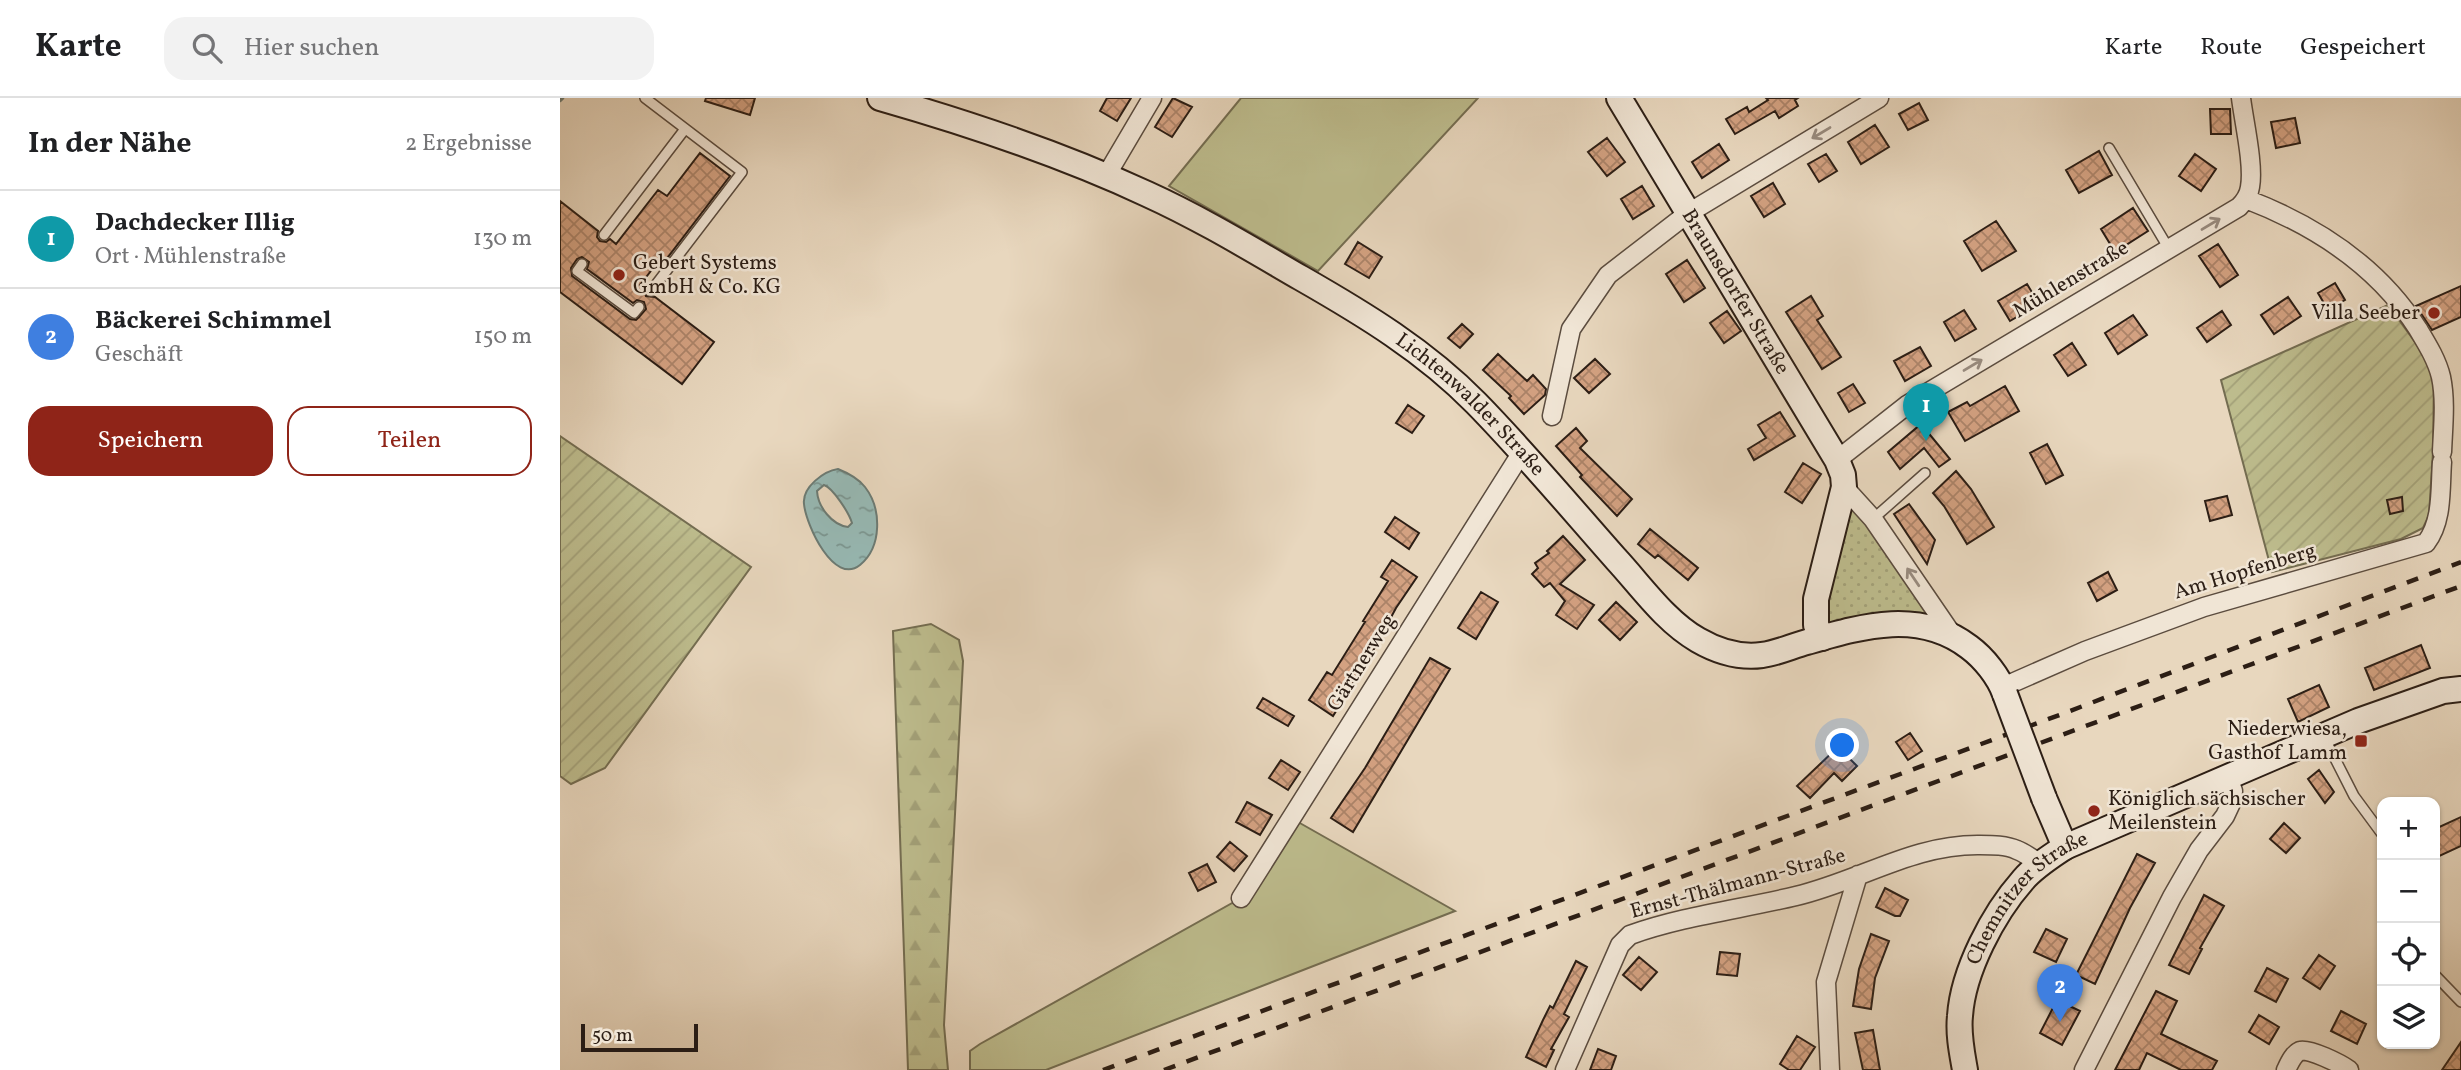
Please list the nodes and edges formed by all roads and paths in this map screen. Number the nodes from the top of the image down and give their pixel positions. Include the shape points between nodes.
1 (645, 98) edge
2 (880, 98) edge
3 (1152, 98) edge
4 (1619, 98) edge
5 (1879, 98) edge
6 (2246, 98) edge
7 (685, 129) junction
8 (2109, 148) dead end
9 (1106, 176) junction
10 (2246, 198) junction
11 (1687, 214) junction
12 (604, 235) dead end
13 (2169, 249) junction
14 (582, 264) dead end
15 (651, 291) dead end
16 (639, 307) dead end
17 (1552, 416) dead end
18 (1522, 452) junction
19 (1837, 460) junction
20 (1925, 473) dead end
21 (1844, 487) junction
22 (1873, 519) junction
23 (1951, 634) junction
24 (1822, 638) junction
25 (2461, 689) edge
26 (2004, 691) junction
27 (2323, 736) junction
28 (2228, 777) junction
29 (2377, 827) edge
30 (2065, 847) junction
31 (2040, 864) junction
32 (1858, 875) junction
33 (1241, 898) dead end
34 (2440, 980) edge
35 (2461, 1002) edge
36 (1565, 1070) edge
37 (1830, 1070) edge
38 (1965, 1070) edge
39 (2084, 1070) edge
40 (2286, 1070) edge
41 (2349, 1070) edge

1 - 7 lane
2 - 9 main road, Lichtenwalder Straße via 955,119
3 - 9 street
4 - 11 main road, Braunsdorfer Straße
5 -> 11 street
6 - 10 street via 2250,188
7 - 12 lane
7 - 15 lane via 742,172
8 - 13 lane
9 - 18 main road, Lichtenwalder Straße via 1252,250 1378,322 1423,354
13 -> 10 street, Mühlenstraße
10 - 26 street, Am Hopfenberg via 2285,214 2340,248 2392,294 2428,346 2444,392 2434,533 2426,542 2204,607 2085,651
11 - 17 street via 1608,275 1590,299 1571,329
11 - 19 main road, Braunsdorfer Straße
19 -> 13 street, Mühlenstraße via 1908,405
14 - 16 lane via 577,271 634,313
18 - 24 main road, Lichtenwalder Straße via 1654,601 1695,638 1731,654 1761,656
18 - 33 street, Gärtnerweg
19 - 21 main road, Braunsdorfer Straße
20 - 22 lane
21 - 22 street, Braunsdorfer Straße
21 - 24 main road, Braunsdorfer Straße via 1816,599 1816,625
23 -> 22 street, Braunsdorfer Straße
23 - 24 main road, Lichtenwalder Straße via 1895,624
23 - 26 main road, Lichtenwalder Straße via 1976,652
25 - 27 main road, Chemnitzer Straße via 2432,695
26 - 30 main road, Lichtenwalder Straße, bridge
27 - 28 main road, Chemnitzer Straße
27 - 29 lane via 2354,796
28 - 30 main road, Chemnitzer Straße
28 - 39 street via 2233,790 2225,816 2172,897
30 - 31 main road, Chemnitzer Straße
31 - 32 street, Ernst-Thälmann-Straße via 2004,846 1973,845 1893,860
31 - 38 main road, Chemnitzer Straße via 2000,912 1978,950 1959,1016
32 - 36 street, Ernst-Thälmann-Straße via 1800,895 1630,935 1620,945
32 - 37 street via 1826,982
34 - 35 lane
40 - 41 street via 2299,1051

